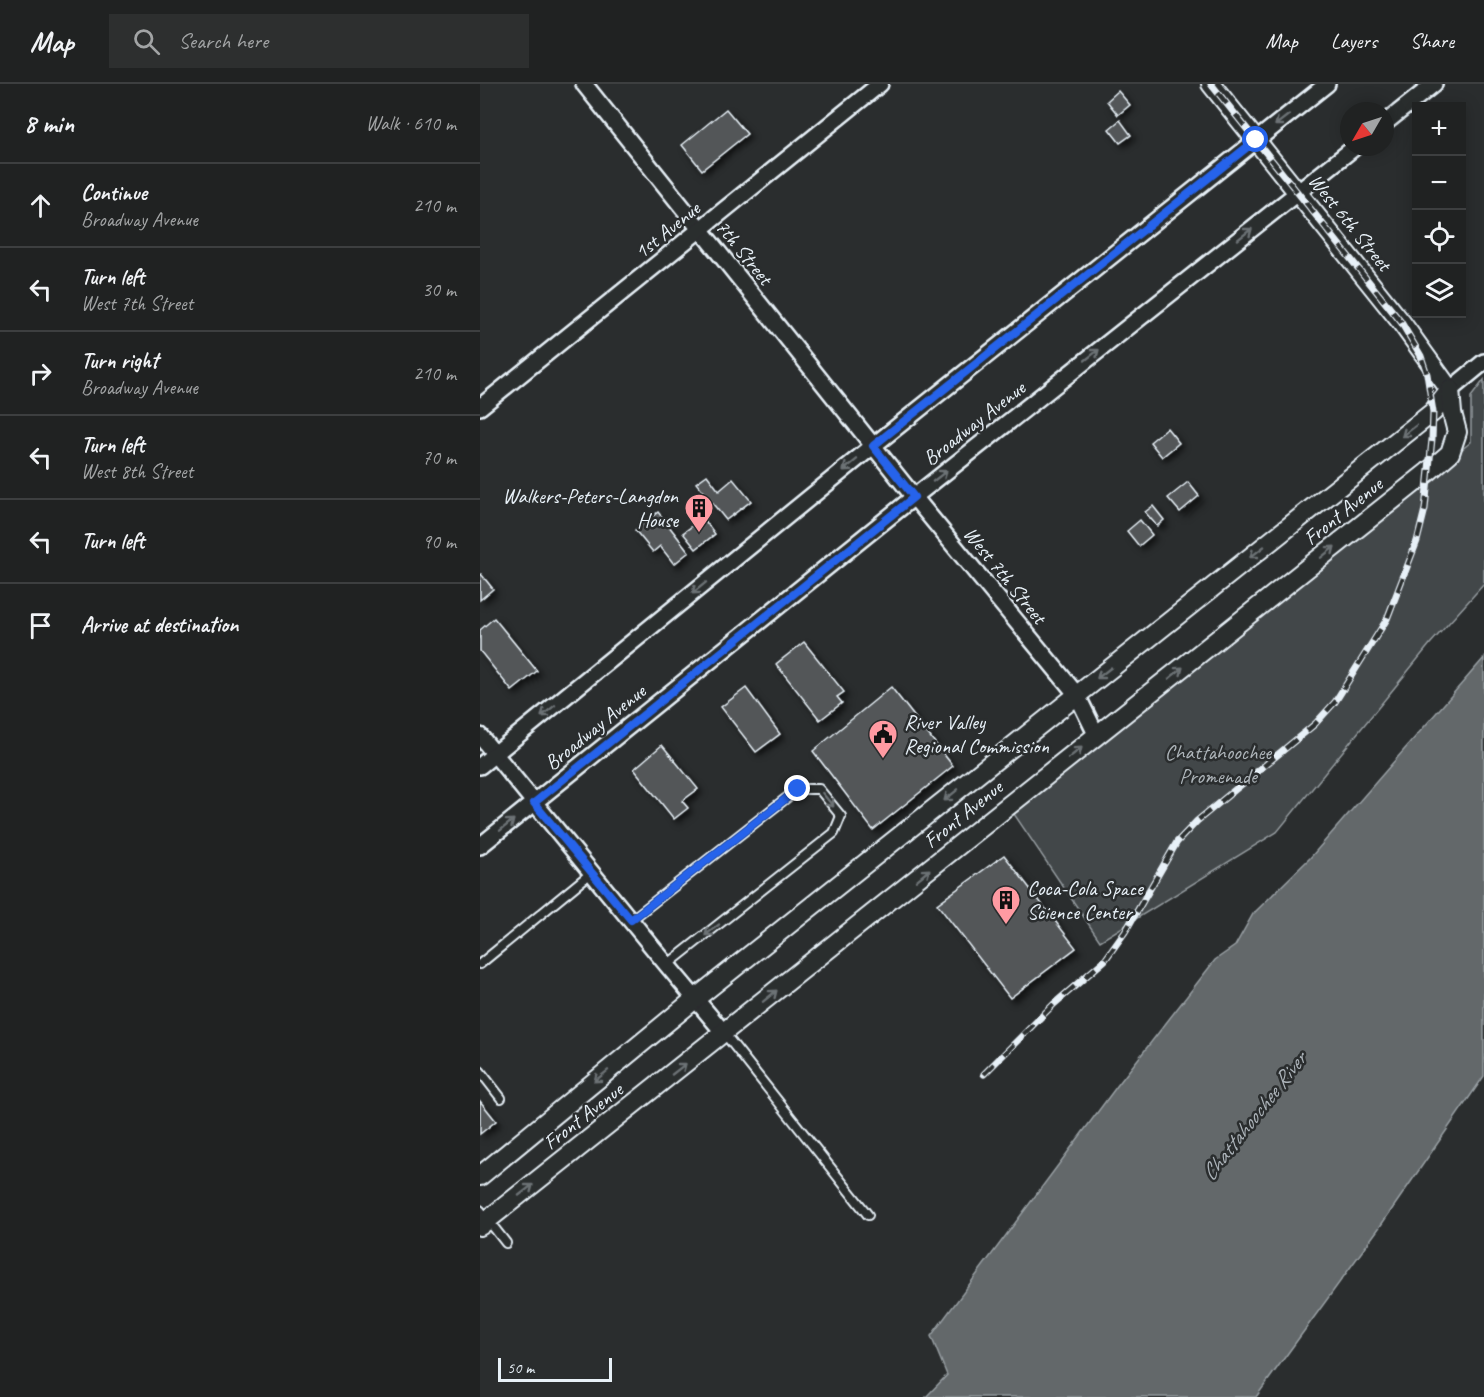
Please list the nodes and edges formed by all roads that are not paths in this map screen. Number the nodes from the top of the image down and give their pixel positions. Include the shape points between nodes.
1 (584, 84) edge
2 (880, 84) edge
3 (1211, 84) edge
4 (1328, 84) edge
5 (1434, 84) edge
6 (1394, 116) edge
7 (1256, 140) junction
8 (1344, 156) edge
9 (1298, 192) junction
10 (700, 231) junction
11 (1484, 362) edge
12 (1450, 390) junction
13 (480, 407) edge
14 (873, 446) junction
15 (914, 497) junction
16 (1077, 695) junction
17 (480, 736) edge
18 (1097, 736) junction
19 (495, 755) junction
20 (480, 766) edge
21 (534, 803) junction
22 (480, 846) edge
23 (591, 873) junction
24 (631, 920) junction
25 (480, 964) edge
26 (667, 965) junction
27 (695, 999) junction
28 (724, 1033) junction
29 (480, 1071) edge
30 (501, 1098) dead end
31 (480, 1176) edge
32 (868, 1215) dead end
33 (483, 1219) edge
34 (506, 1243) dead end

1 - 10 street, 7th Street
2 - 10 street, 1st Avenue
3 - 7 street, West 6th Street
4 -> 7 street, Broadway Avenue
5 - 6 street
7 - 9 street, West 6th Street
7 - 14 street, Broadway Avenue
8 - 9 street, Broadway Avenue
9 - 12 street, West 6th Street
15 -> 9 street, Broadway Avenue
10 - 13 street, 1st Avenue
10 - 14 street, 7th Street
11 - 12 street, Front Avenue
12 -> 16 street, Front Avenue via 1433,412
18 -> 12 street, Front Avenue via 1450,453 1457,432
14 - 15 street, West 7th Street
14 -> 19 street, Broadway Avenue
15 - 16 street, West 7th Street
15 - 21 street, Broadway Avenue
16 - 18 street, West 7th Street
16 -> 27 street, Front Avenue
17 - 19 street
28 -> 18 street, Front Avenue
19 - 20 street, Broadway Avenue
19 - 21 street
22 -> 21 street, Broadway Avenue
21 - 23 street
23 - 24 street
23 - 25 lane
24 - 26 street
24 -> 26 lane via 798,789 819,789 834,807 841,816 834,833
26 - 27 street
27 - 28 street
27 -> 31 street, Front Avenue
28 - 32 lane
33 -> 28 street, Front Avenue
29 - 30 lane
33 - 34 lane

